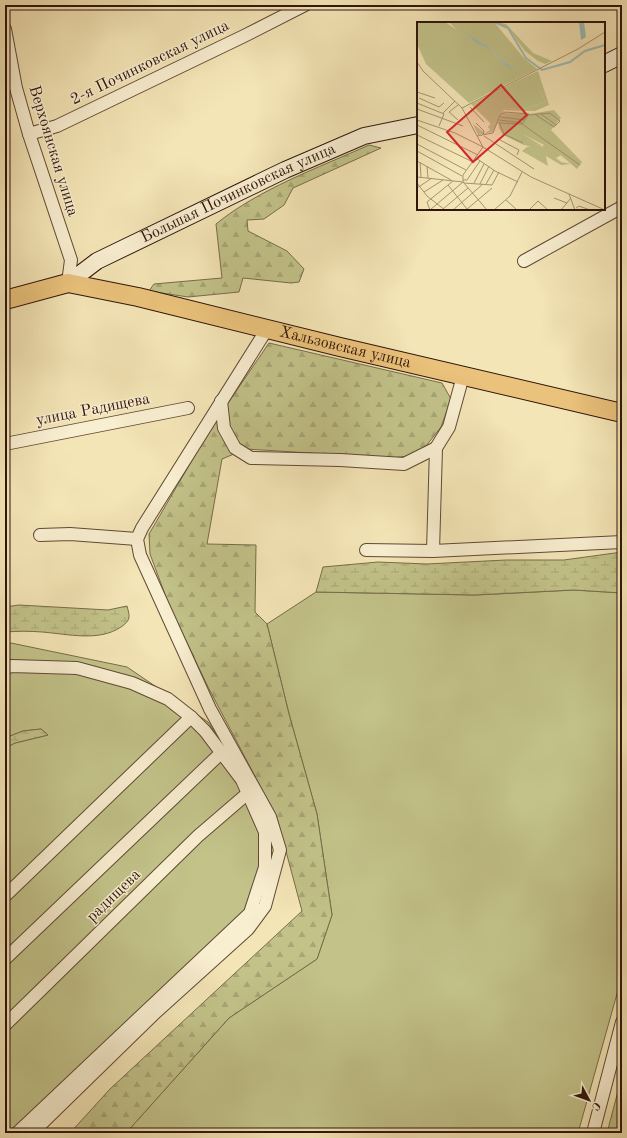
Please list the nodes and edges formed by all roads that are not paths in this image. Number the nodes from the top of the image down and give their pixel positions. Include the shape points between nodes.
1 (305, 5) edge
2 (5, 29) edge
3 (622, 55) edge
4 (605, 64) edge
5 (11, 89) edge
6 (417, 125) edge
7 (29, 134) junction
8 (622, 207) edge
9 (524, 261) dead end
10 (68, 283) junction
11 (5, 300) edge
12 (267, 329) junction
13 (463, 376) junction
14 (221, 402) junction
15 (188, 408) dead end
16 (622, 413) edge
17 (5, 444) edge
18 (436, 448) junction
19 (40, 535) dead end
20 (137, 539) junction
21 (622, 542) edge
22 (366, 550) dead end
23 (433, 551) junction
24 (5, 668) edge
25 (191, 717) junction
26 (222, 752) junction
27 (248, 793) junction
28 (5, 896) edge
29 (5, 959) edge
30 (622, 1022) edge
31 (5, 1025) edge
32 (17, 1133) edge
33 (32, 1133) edge
34 (593, 1133) edge

1 - 7 street, 2-я Починковская улица via 57,126
2 - 5 street, Верхоянская улица
3 - 4 street
5 - 7 street, Верхоянская улица
6 - 10 street, Большая Починковская улица via 364,136 286,170 97,261
7 - 10 street, Верхоянская улица via 71,260
8 - 9 street
10 - 11 main road
10 - 12 main road, Хальзовская улица via 138,297
12 - 13 main road, Хальзовская улица
12 - 14 street
13 - 16 main road, Хальзовская улица
13 - 18 street via 449,427
14 - 18 street via 227,435 235,448 251,458 404,464
14 - 20 street
15 - 17 street, улица Радищева
18 - 23 street
19 - 20 street via 82,534
20 - 33 street via 140,555 210,709 270,817 280,850 265,906 248,929 156,1012
21 - 23 street
22 - 23 street
24 - 25 street via 77,668 132,683 168,699
25 - 26 street
25 - 28 street
26 - 27 street
26 - 29 street
27 - 31 street, радищева via 198,836
27 - 32 street via 265,832 265,867 250,913
30 - 34 street

